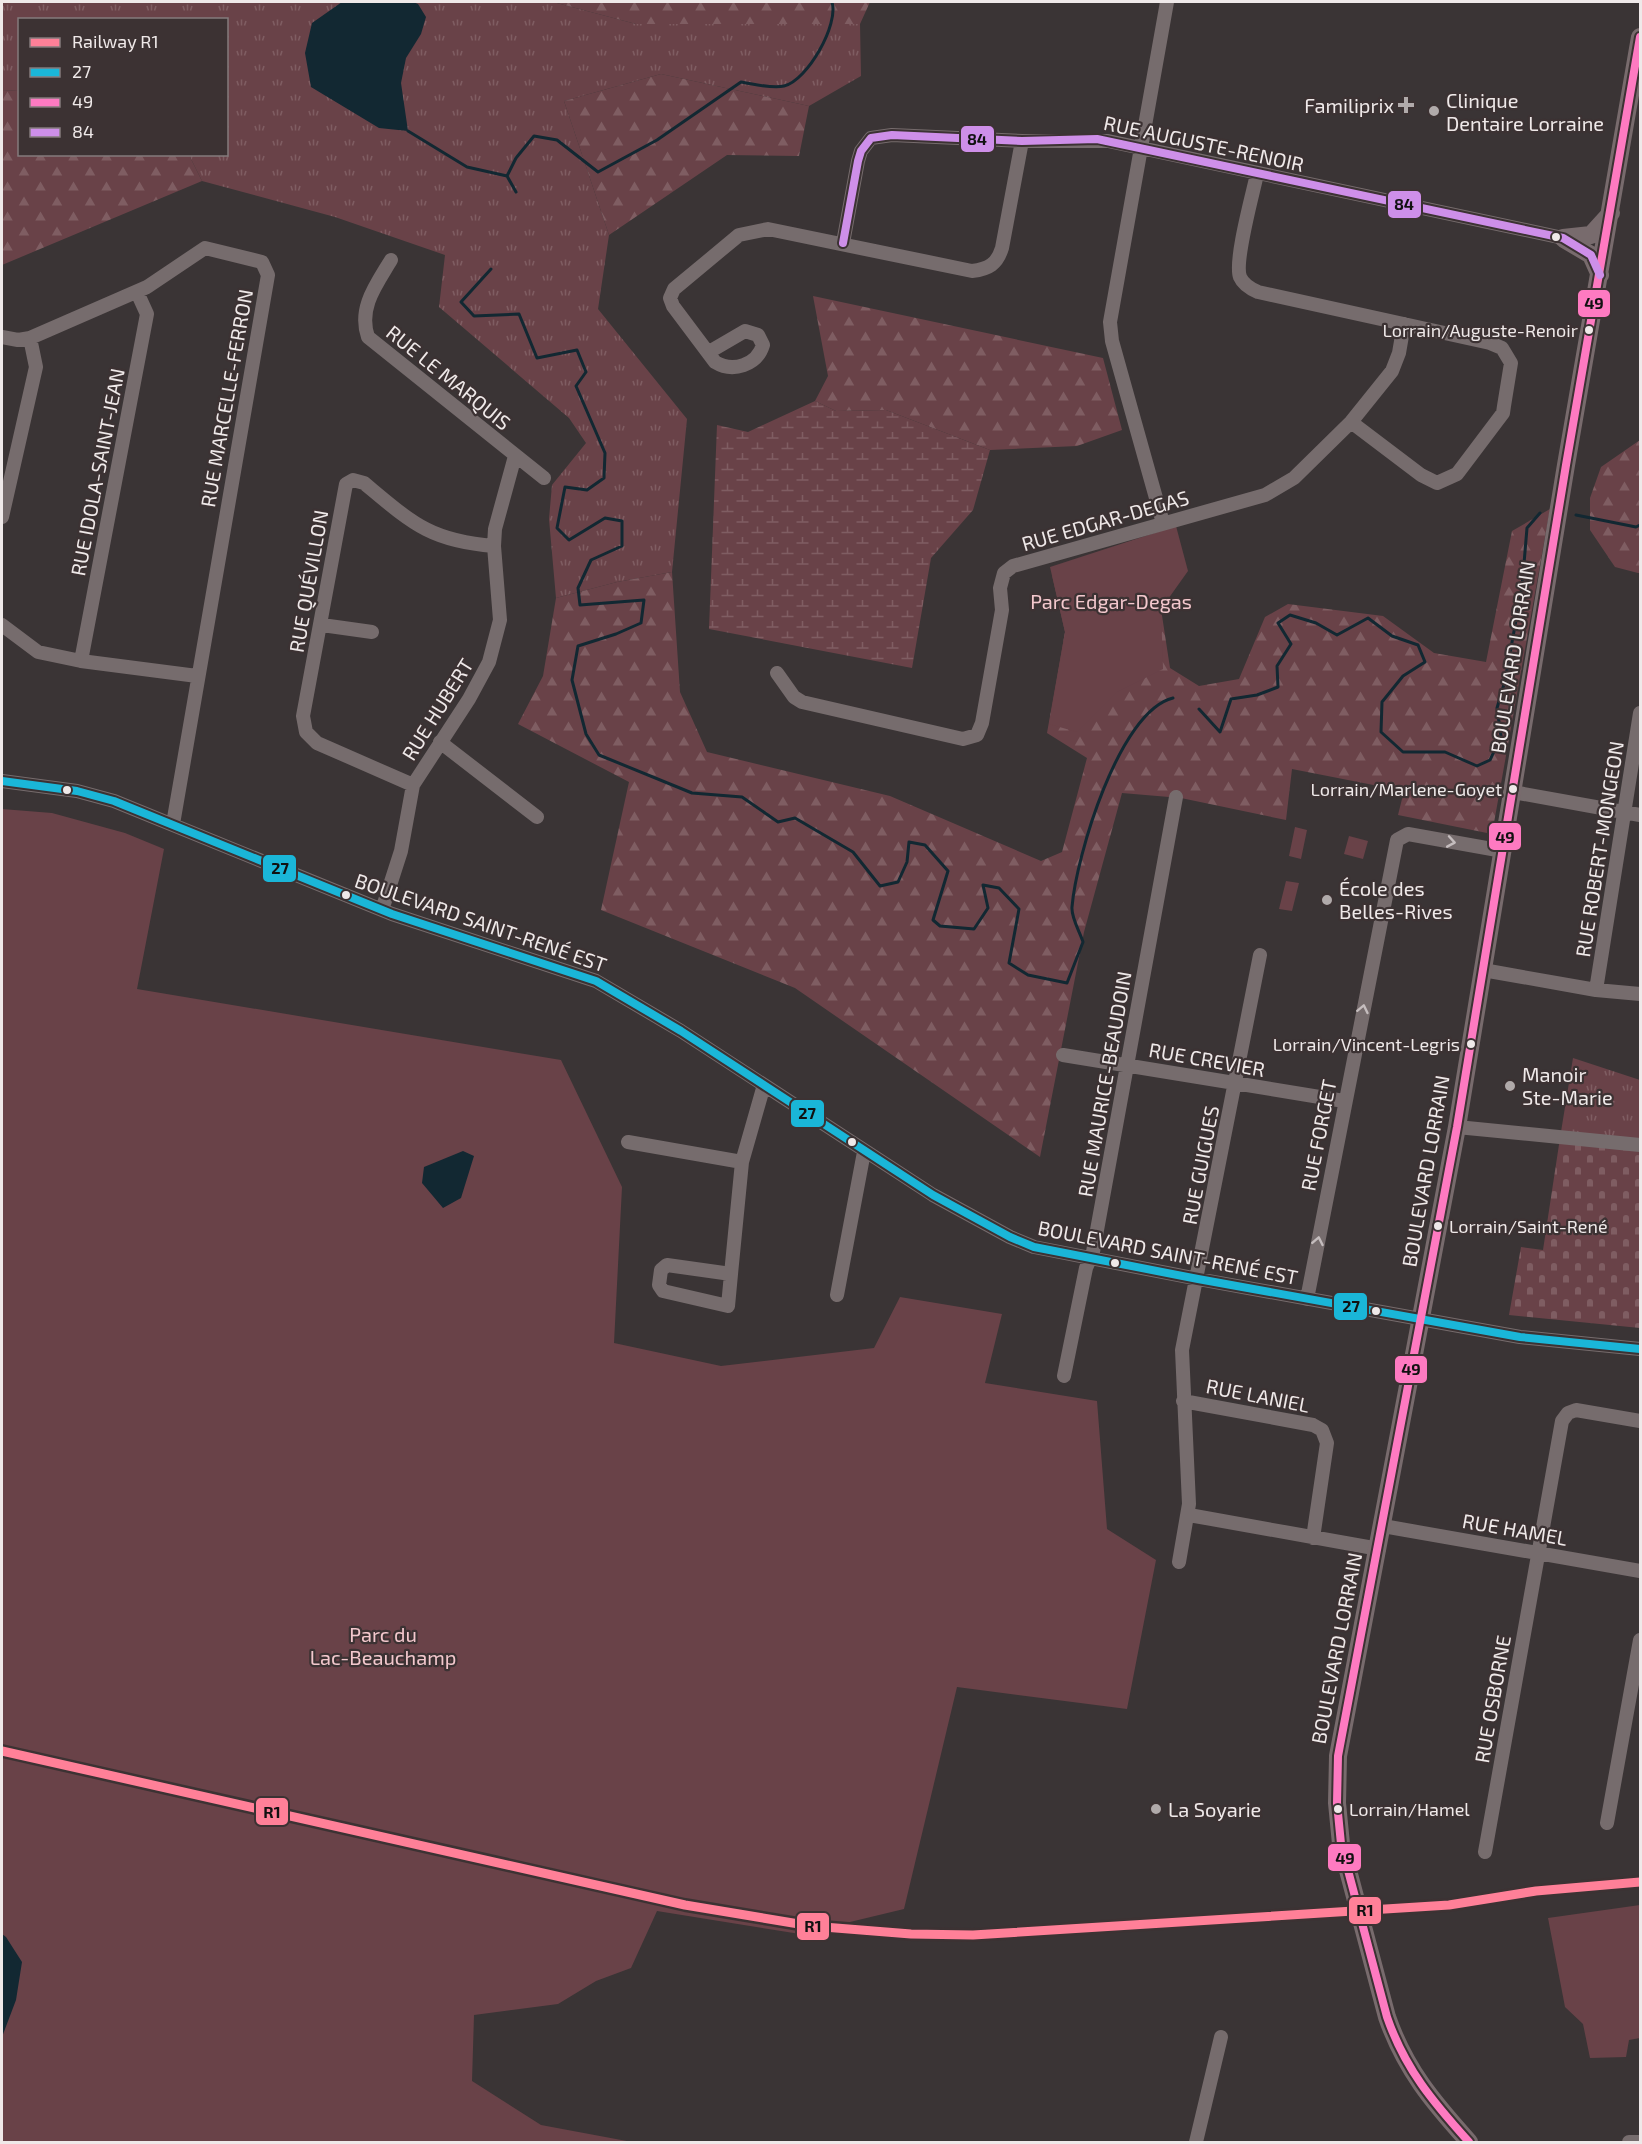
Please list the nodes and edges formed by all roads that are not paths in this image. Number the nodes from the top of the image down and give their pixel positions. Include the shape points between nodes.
1 (1167, 2) edge
2 (1641, 37) edge
3 (1022, 141) junction
4 (1141, 149) junction
5 (1257, 174) junction
6 (1611, 213) junction
7 (1563, 238) junction
8 (843, 243) junction
9 (391, 260) dead end
10 (1600, 275) junction
11 (137, 292) junction
12 (1404, 324) junction
13 (2, 337) edge
14 (30, 338) junction
15 (708, 352) dead end
16 (1351, 422) junction
17 (514, 456) junction
18 (544, 478) dead end
19 (2, 517) edge
20 (1163, 524) junction
21 (494, 546) junction
22 (2, 625) edge
23 (322, 625) junction
24 (372, 632) dead end
25 (81, 661) junction
26 (777, 673) dead end
27 (197, 676) junction
28 (1641, 713) edge
29 (440, 742) junction
30 (2, 781) edge
31 (413, 784) junction
32 (1513, 792) junction
33 (1176, 797) dead end
34 (1626, 813) junction
35 (1641, 815) edge
36 (537, 817) dead end
37 (173, 824) junction
38 (1503, 851) junction
39 (382, 910) junction
40 (1260, 954) dead end
41 (1483, 970) junction
42 (1596, 990) junction
43 (1641, 994) edge
44 (1063, 1055) dead end
45 (1129, 1066) junction
46 (1236, 1084) junction
47 (764, 1085) junction
48 (1344, 1101) junction
49 (1457, 1127) junction
50 (628, 1142) dead end
51 (1641, 1145) edge
52 (864, 1152) junction
53 (742, 1162) junction
54 (1089, 1259) junction
55 (731, 1274) junction
56 (1198, 1279) junction
57 (837, 1295) dead end
58 (1306, 1299) junction
59 (1420, 1319) junction
60 (1641, 1349) edge
61 (1064, 1376) dead end
62 (1183, 1401) junction
63 (1641, 1421) edge
64 (1189, 1515) junction
65 (1383, 1526) junction
66 (1313, 1538) junction
67 (1379, 1549) junction
68 (1538, 1553) junction
69 (1179, 1562) dead end
70 (1641, 1571) edge
71 (1641, 1640) edge
72 (1636, 1688) edge
73 (1607, 1823) dead end
74 (1485, 1852) dead end
75 (1221, 2037) dead end
76 (1196, 2142) edge
77 (1469, 2142) edge
78 (1629, 2142) edge
79 (1641, 2142) edge

1 - 4 street
2 - 6 main road, BOULEVARD LORRAIN
3 - 4 street, RUE AUGUSTE-RENOIR via 1097,139
3 - 8 street, RUE AUGUSTE-RENOIR via 892,135 872,138 858,160
3 - 8 street via 1002,248 990,267 972,271
4 - 5 street, RUE AUGUSTE-RENOIR
4 - 20 street via 1110,322
5 - 7 street, RUE AUGUSTE-RENOIR
5 - 12 street via 1239,260 1244,283 1258,292
6 - 7 main road via 1591,235
6 - 10 main road, BOULEVARD LORRAIN
7 - 10 main road via 1591,255
8 - 15 street via 768,229 739,235 674,289 670,298
9 - 17 street, RUE LE MARQUIS via 364,310 368,337
10 - 32 main road, BOULEVARD LORRAIN
11 - 14 street, RUE MARCELLE-FERRON
11 - 25 street, RUE IDOLA-SAINT-JEAN via 147,314
11 - 27 street, RUE MARCELLE-FERRON via 205,248 262,262 268,275
12 - 16 street, RUE EDGAR-DEGAS via 1392,371
12 - 16 street via 1502,348 1511,363 1503,413 1457,474 1437,483 1421,476
13 - 14 street, RUE MARCELLE-FERRON
14 - 19 street via 36,367
16 - 20 street, RUE EDGAR-DEGAS via 1294,478 1265,495
17 - 18 street, RUE LE MARQUIS
17 - 21 street, RUE HUBERT
20 - 26 street, RUE EDGAR-DEGAS via 1013,566 1004,573 1000,588 1002,610 977,735 969,738 802,702
21 - 23 street, RUE QUÉVILLON via 458,544 430,533 364,483 353,480 346,484 342,498
21 - 29 street, RUE HUBERT via 500,620 489,662
22 - 25 street via 38,652
23 - 24 street
23 - 31 street, RUE QUÉVILLON via 303,716 306,732 317,743
25 - 27 street
27 - 37 street, RUE MARCELLE-FERRON
28 - 34 street, RUE ROBERT-MONGEON
29 - 31 street, RUE HUBERT
29 - 36 street
30 - 37 street, BOULEVARD SAINT-RENÉ EST via 77,791
31 - 39 street, RUE HUBERT via 400,850
32 - 34 street
32 - 38 main road, BOULEVARD LORRAIN
33 - 45 street, RUE MAURICE-BEAUDOIN
34 - 35 street
34 - 42 street, RUE ROBERT-MONGEON
37 - 39 street, BOULEVARD SAINT-RENÉ EST
38 - 41 main road, BOULEVARD LORRAIN
48 -> 38 street, RUE FORGET via 1397,840 1408,834
39 - 47 street, BOULEVARD SAINT-RENÉ EST via 596,981
40 - 46 street, RUE GUIGUES
41 - 42 street
41 - 49 main road, BOULEVARD LORRAIN
42 - 43 street
44 - 45 street, RUE CREVIER
45 - 46 street, RUE CREVIER
45 - 54 street, RUE MAURICE-BEAUDOIN
46 - 48 street, RUE CREVIER
46 - 56 street, RUE GUIGUES
47 - 52 street, BOULEVARD SAINT-RENÉ EST
47 - 53 street
58 -> 48 street, RUE FORGET
49 - 51 street
49 - 59 main road, BOULEVARD LORRAIN
50 - 53 street
52 - 54 street, BOULEVARD SAINT-RENÉ EST via 1016,1240
52 - 57 street
53 - 55 street
54 - 56 street, BOULEVARD SAINT-RENÉ EST
54 - 61 street, RUE MAURICE-BEAUDOIN
55 - 55 street via 728,1306 663,1291 659,1285 661,1270 667,1265
56 - 58 street, BOULEVARD SAINT-RENÉ EST
56 - 62 street, RUE GUIGUES via 1182,1350
58 - 59 street, BOULEVARD SAINT-RENÉ EST
59 - 60 street, BOULEVARD SAINT-RENÉ EST via 1531,1339
59 - 65 main road, BOULEVARD LORRAIN
62 - 64 street, RUE GUIGUES
62 - 66 street, RUE LANIEL via 1322,1430 1327,1443
63 - 68 street, RUE OSBORNE via 1576,1410 1562,1420
64 - 66 street
64 - 69 street, RUE GUIGUES
65 - 67 main road, BOULEVARD LORRAIN
65 - 68 street, RUE HAMEL
66 - 67 street
67 - 77 main road, BOULEVARD LORRAIN via 1341,1734 1336,1788 1341,1839 1396,2044 1418,2082
68 - 70 street, RUE HAMEL
68 - 74 street, RUE OSBORNE
71 - 72 street
72 - 73 street
75 - 76 street
78 - 79 street

